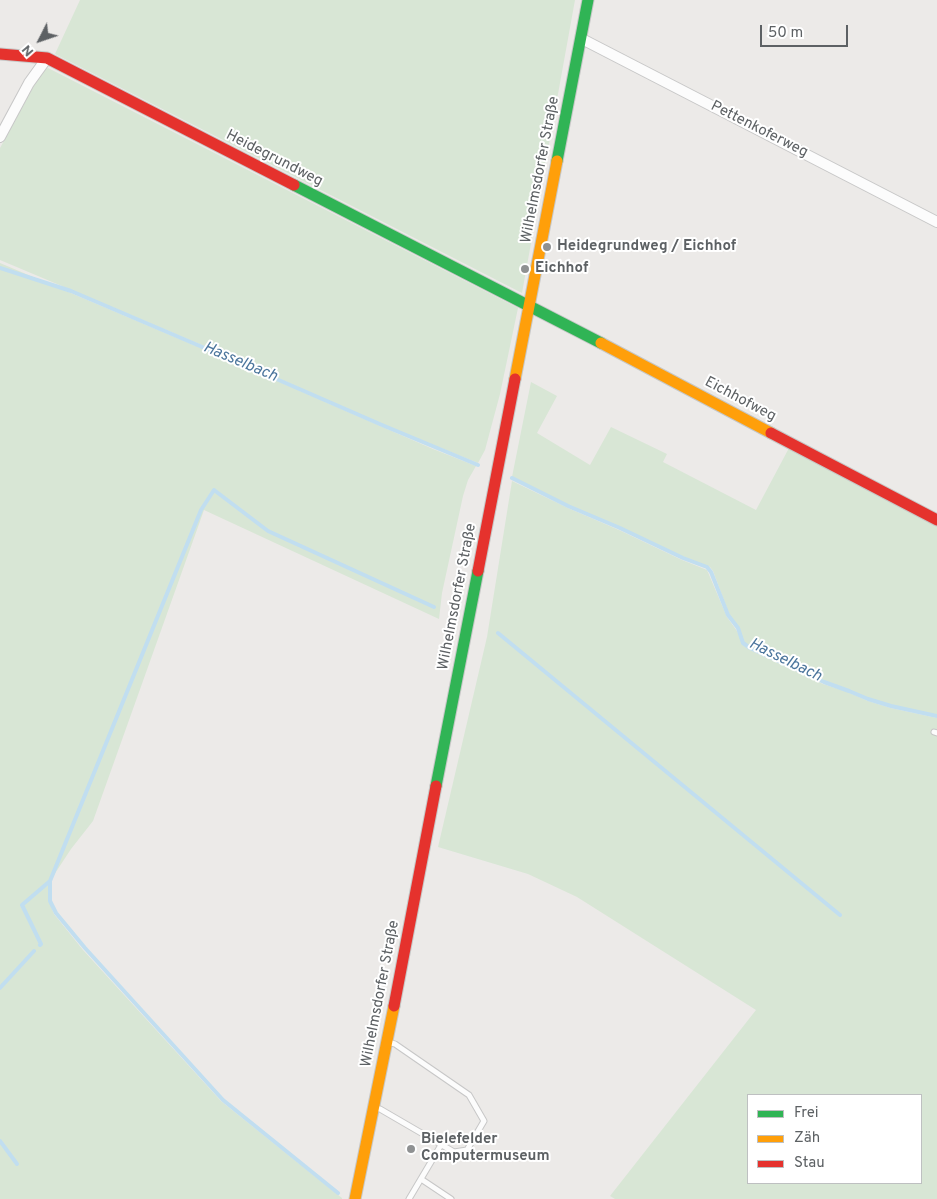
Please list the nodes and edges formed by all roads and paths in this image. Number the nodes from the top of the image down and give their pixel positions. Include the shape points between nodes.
1 (588, 0) edge
2 (582, 39) junction
3 (0, 54) edge
4 (47, 58) junction
5 (0, 137) edge
6 (937, 222) edge
7 (530, 306) junction
8 (937, 520) edge
9 (387, 1042) junction
10 (373, 1108) junction
11 (441, 1145) junction
12 (421, 1178) junction
13 (355, 1199) edge
14 (409, 1199) edge
15 (451, 1199) edge

1 - 2 street, Wilhelmsdorfer Straße
2 - 6 street, Pettenkoferweg
2 - 7 street, Wilhelmsdorfer Straße
3 - 4 street, Heidegrundweg
4 - 5 street via 29,83
4 - 7 street, Heidegrundweg
7 - 8 street, Eichhofweg
7 - 9 street, Wilhelmsdorfer Straße
9 - 10 street, Wilhelmsdorfer Straße
9 - 11 lane via 395,1044 469,1095 484,1121 467,1150 454,1152
10 - 11 lane
10 - 13 street, Wilhelmsdorfer Straße
11 - 12 lane
12 - 14 lane
12 - 15 lane

